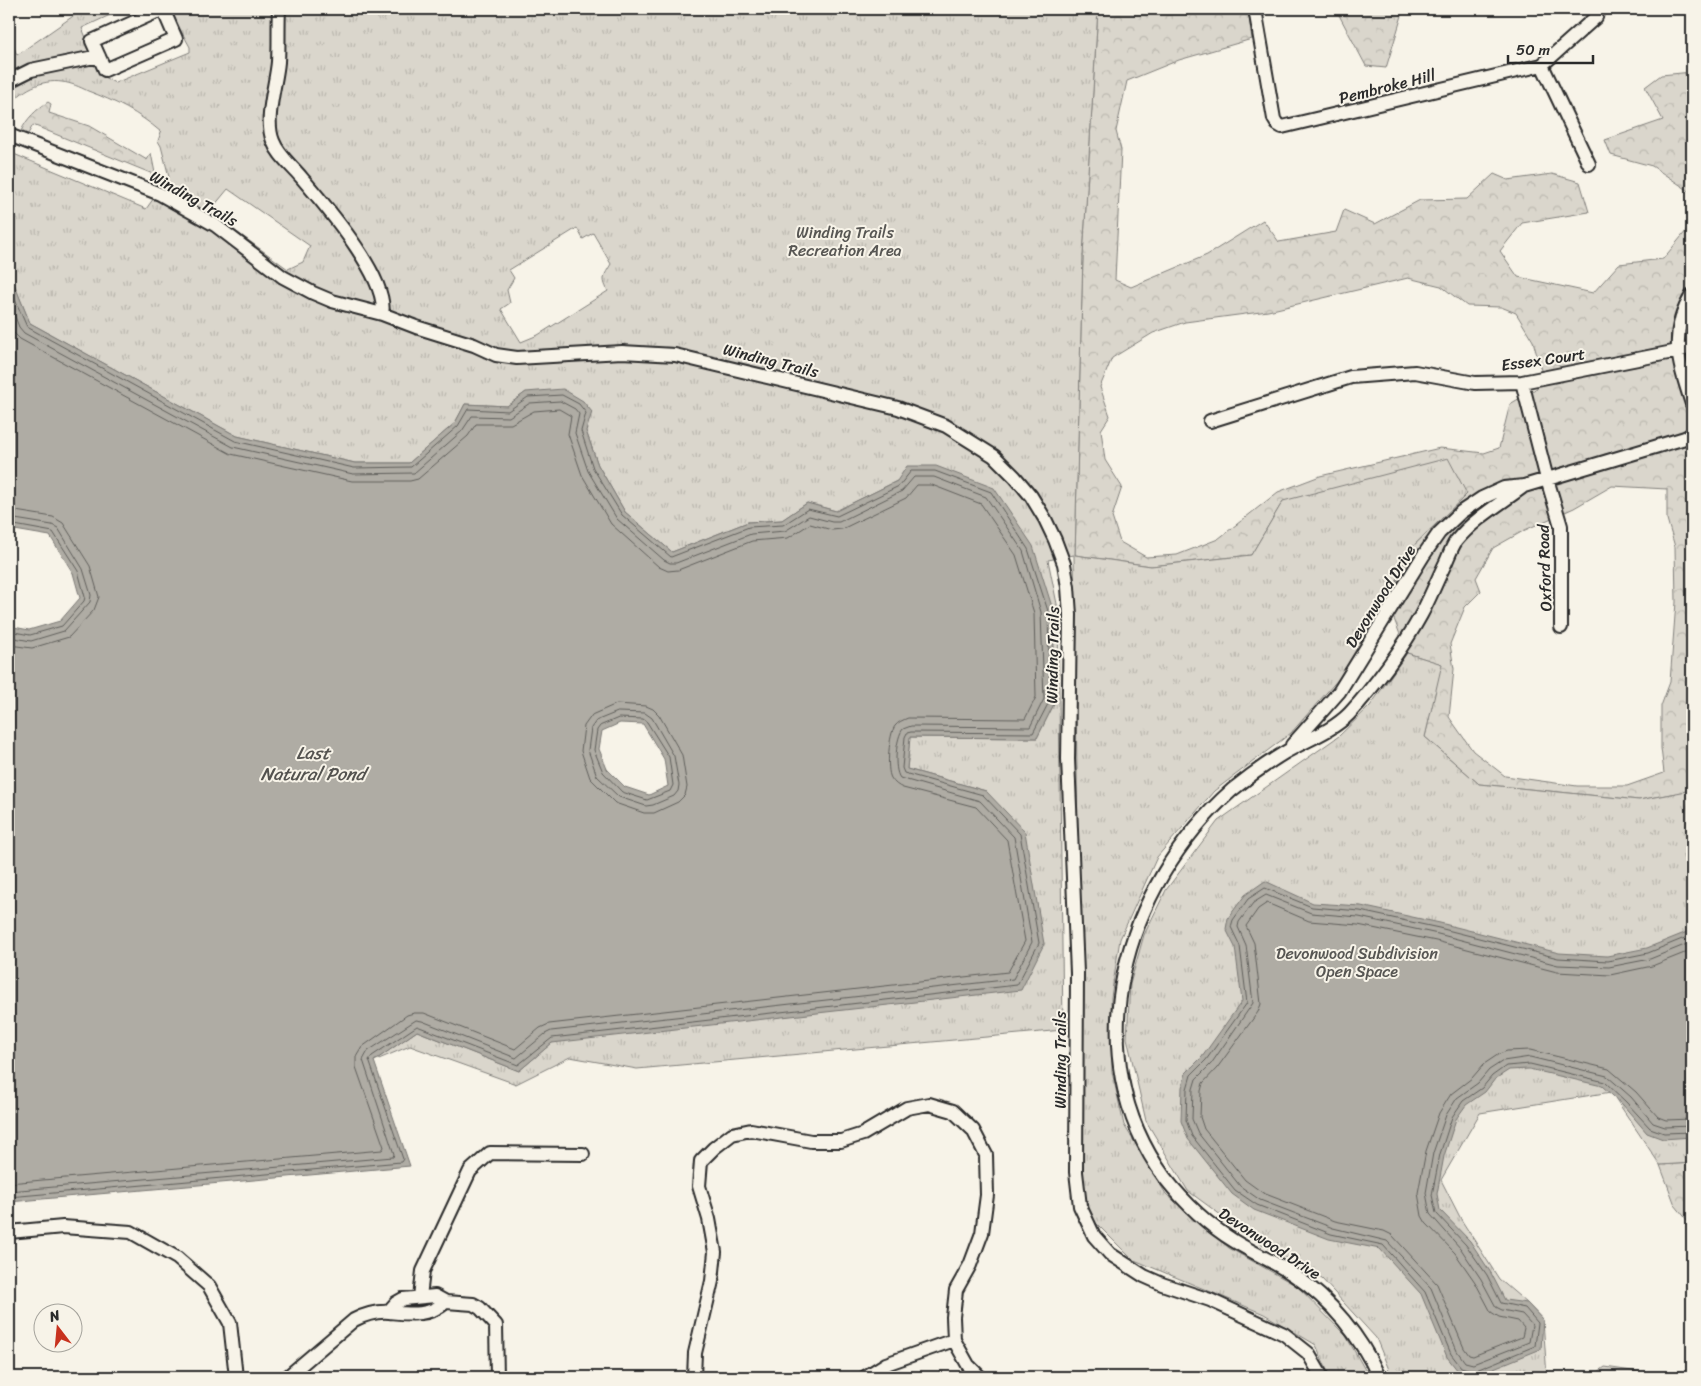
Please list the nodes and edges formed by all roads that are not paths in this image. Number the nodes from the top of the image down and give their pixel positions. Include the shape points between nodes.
1 (279, 9) edge
2 (1255, 9) edge
3 (1598, 9) edge
4 (171, 12) edge
5 (99, 56) junction
6 (1542, 65) junction
7 (9, 81) edge
8 (9, 135) edge
9 (1588, 164) dead end
10 (1692, 295) edge
11 (382, 314) junction
12 (1692, 347) edge
13 (1678, 352) junction
14 (1522, 382) junction
15 (1692, 404) edge
16 (1210, 421) dead end
17 (1692, 434) edge
18 (1547, 479) junction
19 (1524, 486) junction
20 (1561, 628) dead end
21 (1285, 752) junction
22 (583, 1154) dead end
23 (9, 1232) edge
24 (420, 1297) junction
25 (446, 1302) junction
26 (388, 1312) junction
27 (954, 1340) junction
28 (236, 1377) edge
29 (287, 1377) edge
30 (496, 1377) edge
31 (694, 1377) edge
32 (865, 1377) edge
33 (980, 1377) edge
34 (1322, 1377) edge
35 (1379, 1377) edge

1 - 11 street via 278,61 270,123 272,140 278,152 350,237 383,300
2 - 6 street, Pembroke Hill via 1274,119 1282,127
3 - 6 street, Pembroke Hill via 1596,16
4 - 5 street via 163,9 92,41
4 - 5 street via 176,39 105,70
5 - 7 street via 31,70
6 - 9 street
8 - 11 street, Winding Trails via 160,194 215,225 283,276 313,293
10 - 13 street via 1685,306 1678,331
11 - 34 street, Winding Trails via 496,355 622,352 675,355 898,408 946,426 994,456 1015,477 1045,518 1064,564 1068,587 1068,760 1077,973 1076,1172 1080,1206 1094,1236 1110,1254 1144,1276 1210,1300 1284,1334 1308,1353
12 - 13 street, Essex Court
13 - 14 street, Essex Court
13 - 15 street
14 - 16 street, Essex Court via 1475,383 1415,372 1351,377
14 - 18 street, Oxford Road
17 - 18 street, Devonwood Drive
18 - 19 street, Devonwood Drive
18 - 20 street, Oxford Road via 1561,526
19 - 21 street, Devonwood Drive via 1483,514 1455,543 1420,616 1385,670 1347,715 1324,733
19 - 21 street, Devonwood Drive via 1504,488 1482,498 1439,533 1339,692
21 - 35 street, Devonwood Drive via 1234,789 1208,813 1152,892 1131,942 1118,1001 1122,1078 1143,1142 1165,1178 1220,1232 1313,1289 1352,1331
22 - 24 street via 490,1153 470,1171 423,1271
23 - 28 street via 63,1227 131,1232 177,1258 209,1286 230,1323
24 - 25 street via 435,1296
24 - 26 street via 403,1299
25 - 26 street via 419,1313
25 - 30 street via 474,1304 496,1325
26 - 29 street via 354,1320
27 - 31 street via 956,1290 982,1233 987,1195 986,1155 973,1130 953,1111 929,1104 907,1108 864,1134 841,1141 811,1141 751,1130 732,1134 702,1161 699,1186 715,1252 712,1281 694,1353
27 - 32 street via 886,1364
27 - 33 street via 968,1365

